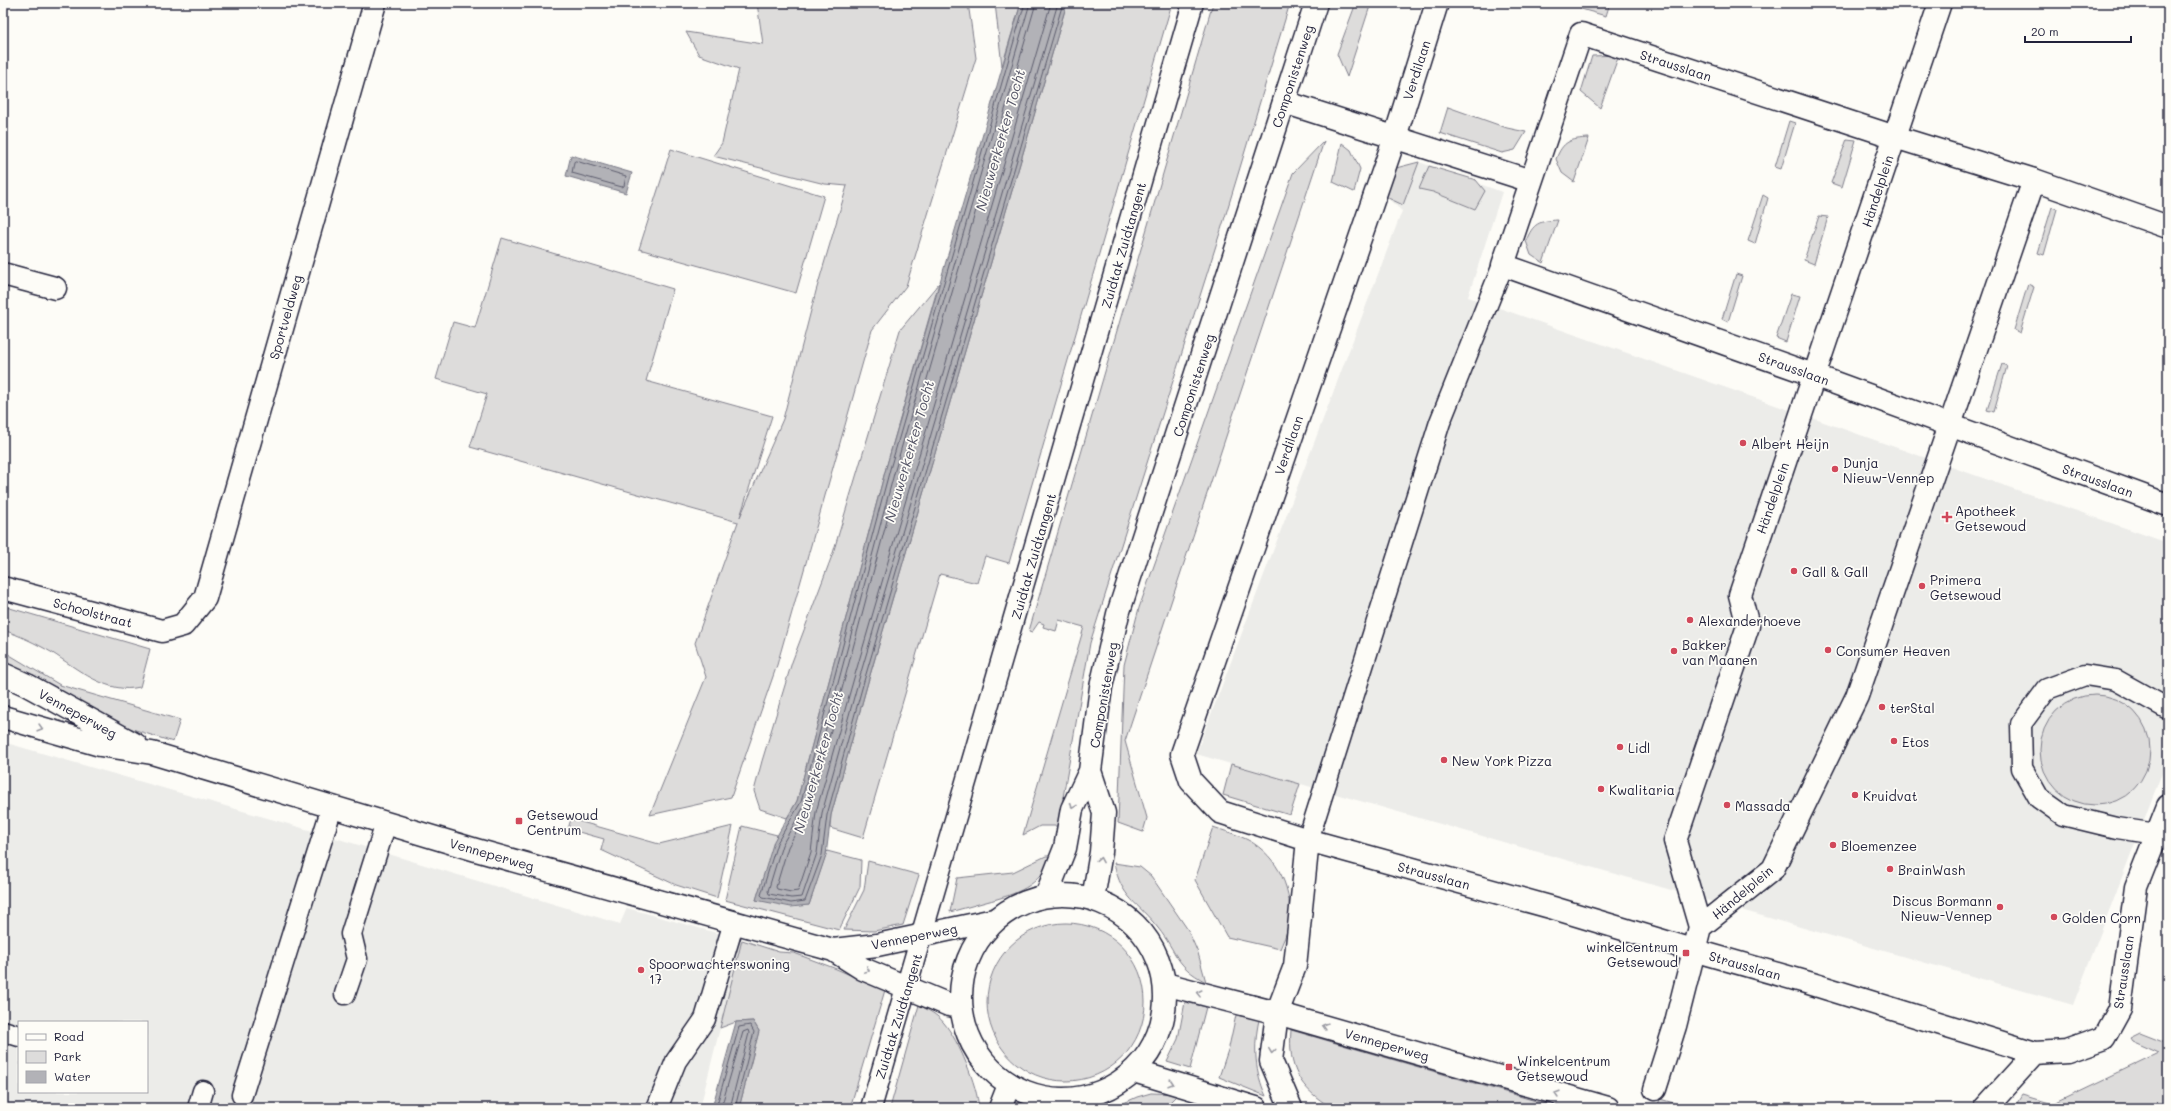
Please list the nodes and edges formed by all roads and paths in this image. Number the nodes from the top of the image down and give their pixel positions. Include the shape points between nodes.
1 (375, 3) edge
2 (1193, 3) edge
3 (1316, 3) edge
4 (1437, 3) edge
5 (1940, 3) edge
6 (1284, 102) junction
7 (1395, 137) junction
8 (1895, 137) junction
9 (2034, 180) junction
10 (1531, 181) junction
11 (2168, 227) edge
12 (1503, 265) junction
13 (3, 274) edge
14 (54, 288) dead end
15 (1814, 375) junction
16 (1950, 426) junction
17 (2168, 505) edge
18 (3, 588) edge
19 (183, 625) joint
20 (3, 674) edge
21 (2168, 709) edge
22 (3, 717) edge
23 (152, 753) junction
24 (1182, 754) joint
25 (1090, 771) junction
26 (2168, 806) edge
27 (332, 807) junction
28 (386, 823) junction
29 (2156, 834) junction
30 (1308, 840) junction
31 (1046, 896) junction
32 (1093, 899) junction
33 (994, 920) junction
34 (734, 922) junction
35 (1700, 927) junction
36 (922, 936) junction
37 (833, 950) junction
38 (1693, 950) junction
39 (1165, 984) junction
40 (906, 987) junction
41 (345, 994) dead end
42 (960, 1008) junction
43 (1277, 1013) junction
44 (3, 1031) edge
45 (18, 1036) edge
46 (2035, 1053) junction
47 (1134, 1071) junction
48 (1009, 1085) junction
49 (1655, 1089) dead end
50 (242, 1095) dead end
51 (1044, 1103) edge
52 (657, 1108) edge
53 (871, 1108) edge
54 (1000, 1108) edge
55 (1256, 1108) edge
56 (1290, 1108) edge
57 (1608, 1108) edge
58 (1985, 1108) edge

1 - 19 street, Sportveldweg via 205,598
2 - 36 lane, Zuidtak Zuidtangent
3 - 6 street, Componistenweg
4 - 7 street, Verdilaan
5 - 8 street, Händelplein
6 - 7 street
6 - 25 street, Componistenweg via 1118,614 1101,687
7 - 10 street
7 - 24 street, Verdilaan
8 - 9 street, Strausslaan
8 - 10 street, Strausslaan via 1581,34
8 - 15 street, Händelplein
9 - 11 street, Strausslaan
9 - 16 street, Händelplein
10 - 12 street, Strausslaan
12 - 15 street, Strausslaan
12 - 30 lane via 1440,422
13 - 14 street
15 - 16 street, Strausslaan
15 - 35 street, Händelplein via 1740,595 1748,626 1675,841
16 - 17 street, Strausslaan
16 - 35 street, Händelplein via 1857,696 1773,868
18 - 19 street, Schoolstraat via 162,631
20 - 23 street, Venneperweg
21 - 29 lane via 2116,680 2085,676 2047,689 2021,724 2022,768 2039,798 2063,815
22 -> 23 street, Venneperweg via 100,745
23 - 27 street, Venneperweg
24 - 30 street, Strausslaan via 1191,781 1220,812
25 -> 31 street, Componistenweg via 1072,809 1065,848
32 -> 25 street, Componistenweg via 1101,852 1104,812
26 - 29 street, Strausslaan
27 - 28 street, Venneperweg
27 - 50 lane
28 - 34 street, Venneperweg
28 - 41 lane via 352,934 357,959
29 - 46 street, Strausslaan via 2136,887 2120,1008 2104,1038 2067,1051
30 - 38 street, Strausslaan via 1550,907
30 - 43 street via 1295,966
31 - 32 street
31 - 33 street via 1010,909
32 - 39 street via 1128,917 1142,931 1153,947
33 - 36 street, Venneperweg
33 - 42 street via 981,934 964,969 960,988
34 - 37 street, Venneperweg
34 - 52 lane via 705,1019 676,1061
35 - 38 street, Händelplein
36 - 37 street, Venneperweg
36 - 40 lane, Zuidtak Zuidtangent
37 -> 40 street, Venneperweg via 863,969
38 - 46 street, Strausslaan
38 - 49 street, Händelplein via 1675,1026
43 -> 39 street, Venneperweg
39 - 47 street via 1164,1016 1153,1046
40 - 42 street, Venneperweg
40 - 53 lane, Zuidtak Zuidtangent
42 - 48 street via 968,1038 976,1052 985,1064
43 -> 56 street via 1271,1061
57 -> 43 street, Venneperweg
44 - 45 lane
46 - 58 street
47 - 51 street via 1115,1085 1093,1094
47 -> 55 street
48 - 51 street
48 - 54 street

